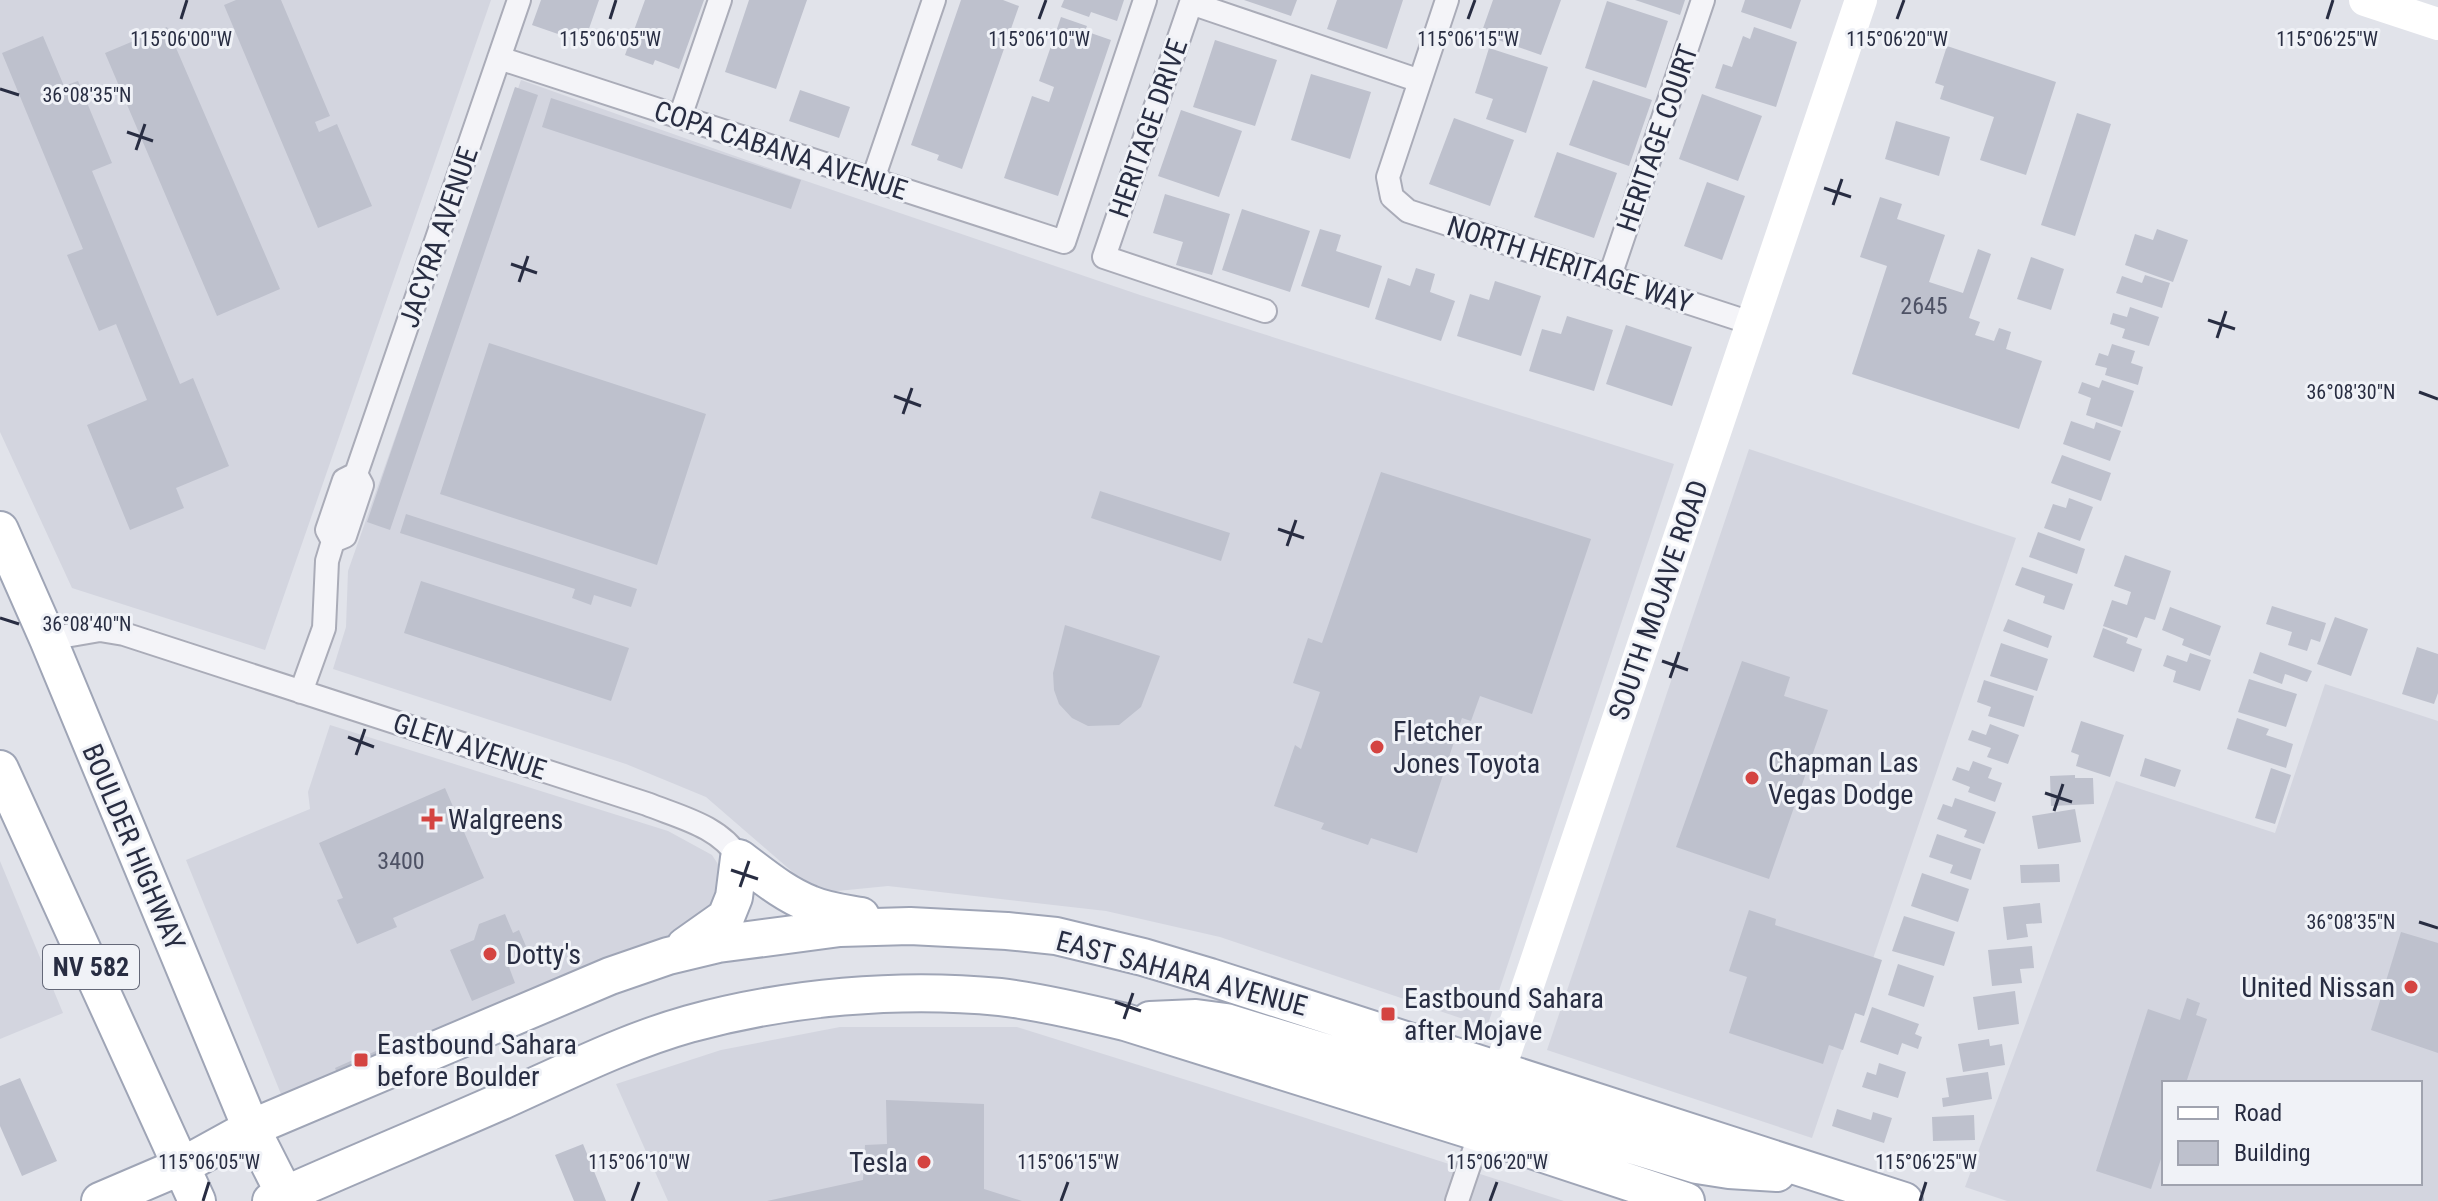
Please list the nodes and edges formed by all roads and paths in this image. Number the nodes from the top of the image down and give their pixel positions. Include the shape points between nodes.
1 (519, 0) edge
2 (720, 0) edge
3 (934, 0) edge
4 (1145, 0) edge
5 (1447, 0) edge
6 (1703, 0) edge
7 (1861, 0) edge
8 (2365, 0) edge
9 (1191, 2) edge
10 (2438, 24) edge
11 (499, 58) junction
12 (1420, 81) junction
13 (680, 117) junction
14 (873, 179) junction
15 (1610, 276) junction
16 (1265, 311) dead end
17 (1751, 323) junction
18 (0, 530) edge
19 (48, 639) junction
20 (301, 692) junction
21 (0, 769) edge
22 (739, 858) junction
23 (910, 926) junction
24 (668, 956) junction
25 (1500, 1069) junction
26 (1484, 1118) junction
27 (251, 1128) junction
28 (1826, 1175) junction
29 (191, 1188) edge
30 (279, 1190) edge
31 (100, 1201) edge
32 (1457, 1201) edge
33 (1686, 1201) edge
34 (1904, 1201) edge

1 - 11 street, JACYRA AVENUE
2 - 13 street
3 - 14 street
4 - 14 street, COPA CABANA AVENUE via 1064,242
5 - 12 street
6 - 15 street, HERITAGE COURT
7 - 17 street, SOUTH MOJAVE ROAD
8 - 10 street
9 - 12 street
9 - 16 street, HERITAGE DRIVE via 1104,257
11 - 13 street, COPA CABANA AVENUE
11 - 20 street, JACYRA AVENUE via 356,474 362,485 345,536 333,541 324,628
12 - 15 street, NORTH HERITAGE WAY via 1388,177 1392,197 1408,211
13 - 14 street, COPA CABANA AVENUE
15 - 17 street, NORTH HERITAGE WAY
17 - 25 street, SOUTH MOJAVE ROAD
18 - 19 main road, BOULDER HIGHWAY / NV 582
19 - 20 street, GLEN AVENUE via 100,630 124,634
19 - 27 main road, BOULDER HIGHWAY / NV 582
20 - 22 street, GLEN AVENUE via 647,804 713,832
21 - 29 main road, NV 582
22 - 23 main road via 814,906
22 - 24 main road via 726,917
23 - 24 main road, EAST SAHARA AVENUE via 766,937
23 - 25 main road, EAST SAHARA AVENUE via 1056,936 1100,946
24 - 27 main road, EAST SAHARA AVENUE
25 - 26 street, SOUTH MOJAVE ROAD
25 - 28 main road, EAST SAHARA AVENUE
26 - 28 main road via 1697,1165
26 - 30 main road via 1075,1010 1002,997 878,994 779,1004 688,1024
26 - 32 street, SOUTH MOJAVE ROAD
26 - 33 main road
27 - 29 main road, EAST SAHARA AVENUE
27 - 30 main road, BOULDER HIGHWAY / NV 582
28 - 34 main road, EAST SAHARA AVENUE
29 - 31 main road, EAST SAHARA AVENUE

